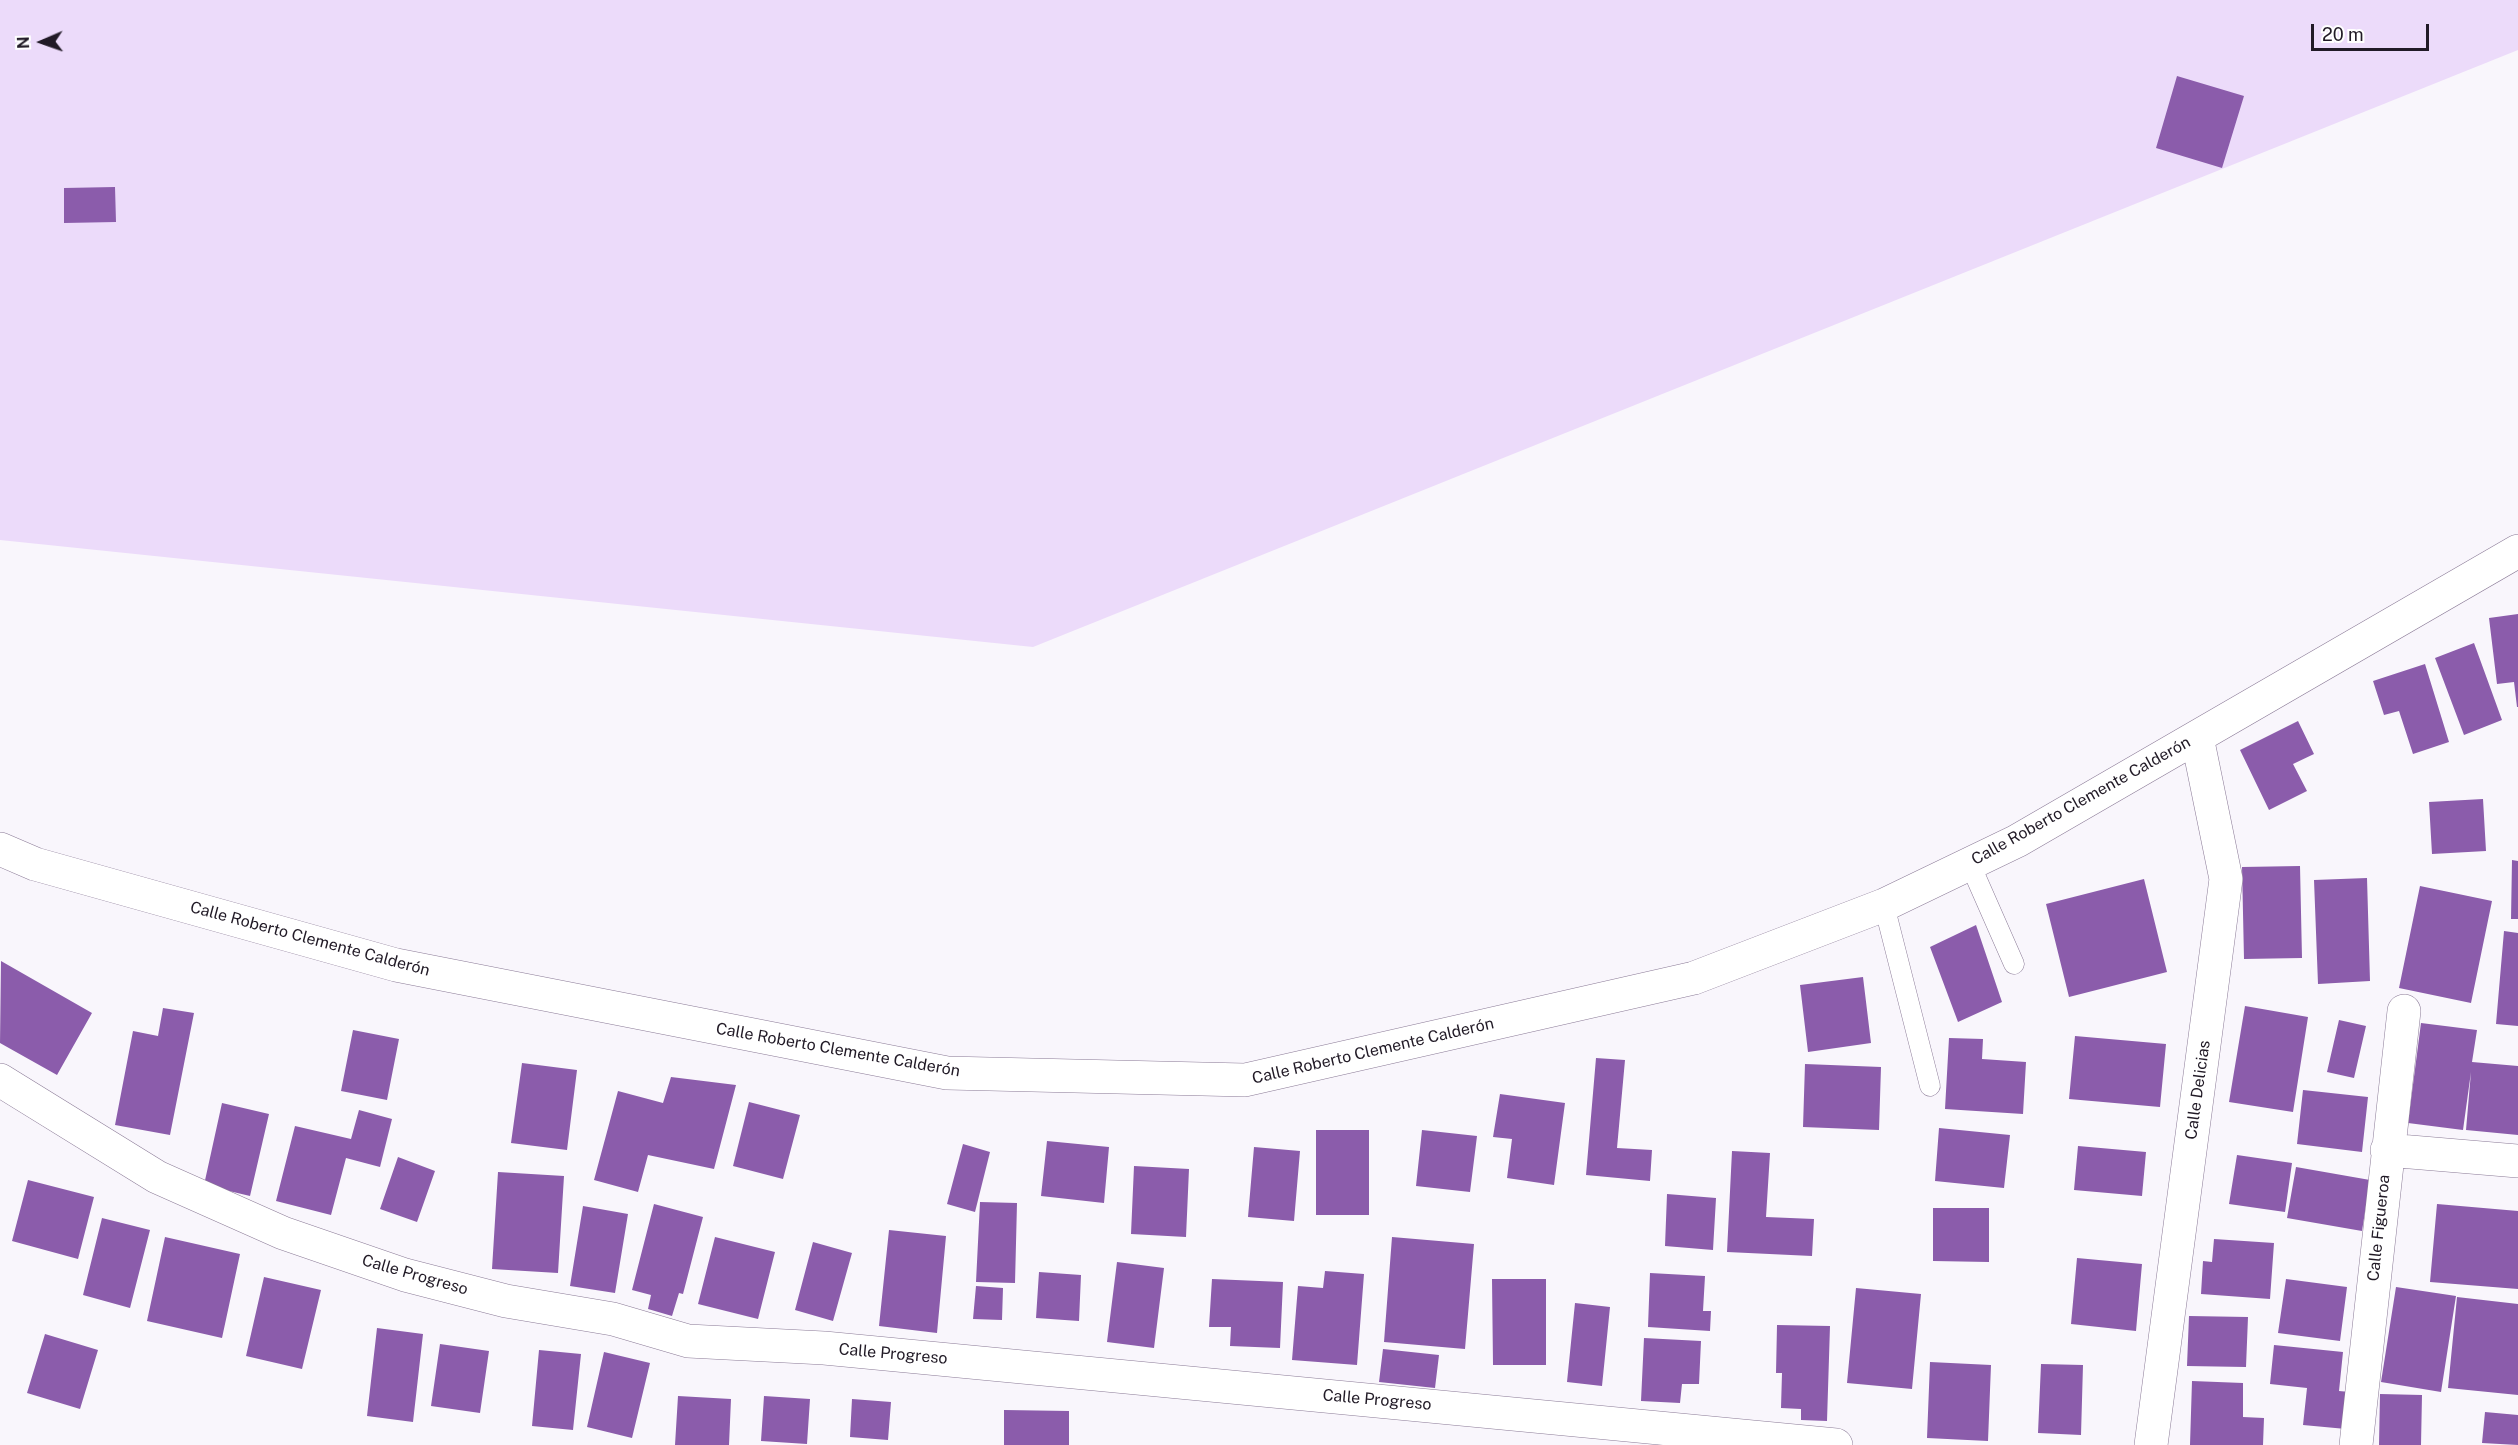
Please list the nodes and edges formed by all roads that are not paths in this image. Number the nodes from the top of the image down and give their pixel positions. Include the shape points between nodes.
1 (2518, 551) edge
2 (2197, 737) junction
3 (0, 849) edge
4 (1970, 864) junction
5 (1884, 905) junction
6 (2014, 964) dead end
7 (2404, 1011) dead end
8 (0, 1080) edge
9 (1930, 1086) dead end
10 (2387, 1150) junction
11 (2518, 1161) edge
12 (1836, 1445) edge
13 (2151, 1445) edge
14 (2356, 1445) edge

1 - 2 street, Calle Roberto Clemente Calderón
2 - 4 street, Calle Roberto Clemente Calderón
2 - 13 street, Calle Delicias via 2226,879
3 - 5 street, Calle Roberto Clemente Calderón via 35,864 396,965 947,1073 1245,1080 1694,978
4 - 5 street, Calle Roberto Clemente Calderón
4 - 6 lane
5 - 9 lane
7 - 10 street, Calle Figueroa
8 - 12 street, Calle Progreso via 158,1177 283,1233 416,1278 506,1301 613,1320 688,1341 824,1348
10 - 11 street
10 - 14 street, Calle Figueroa

